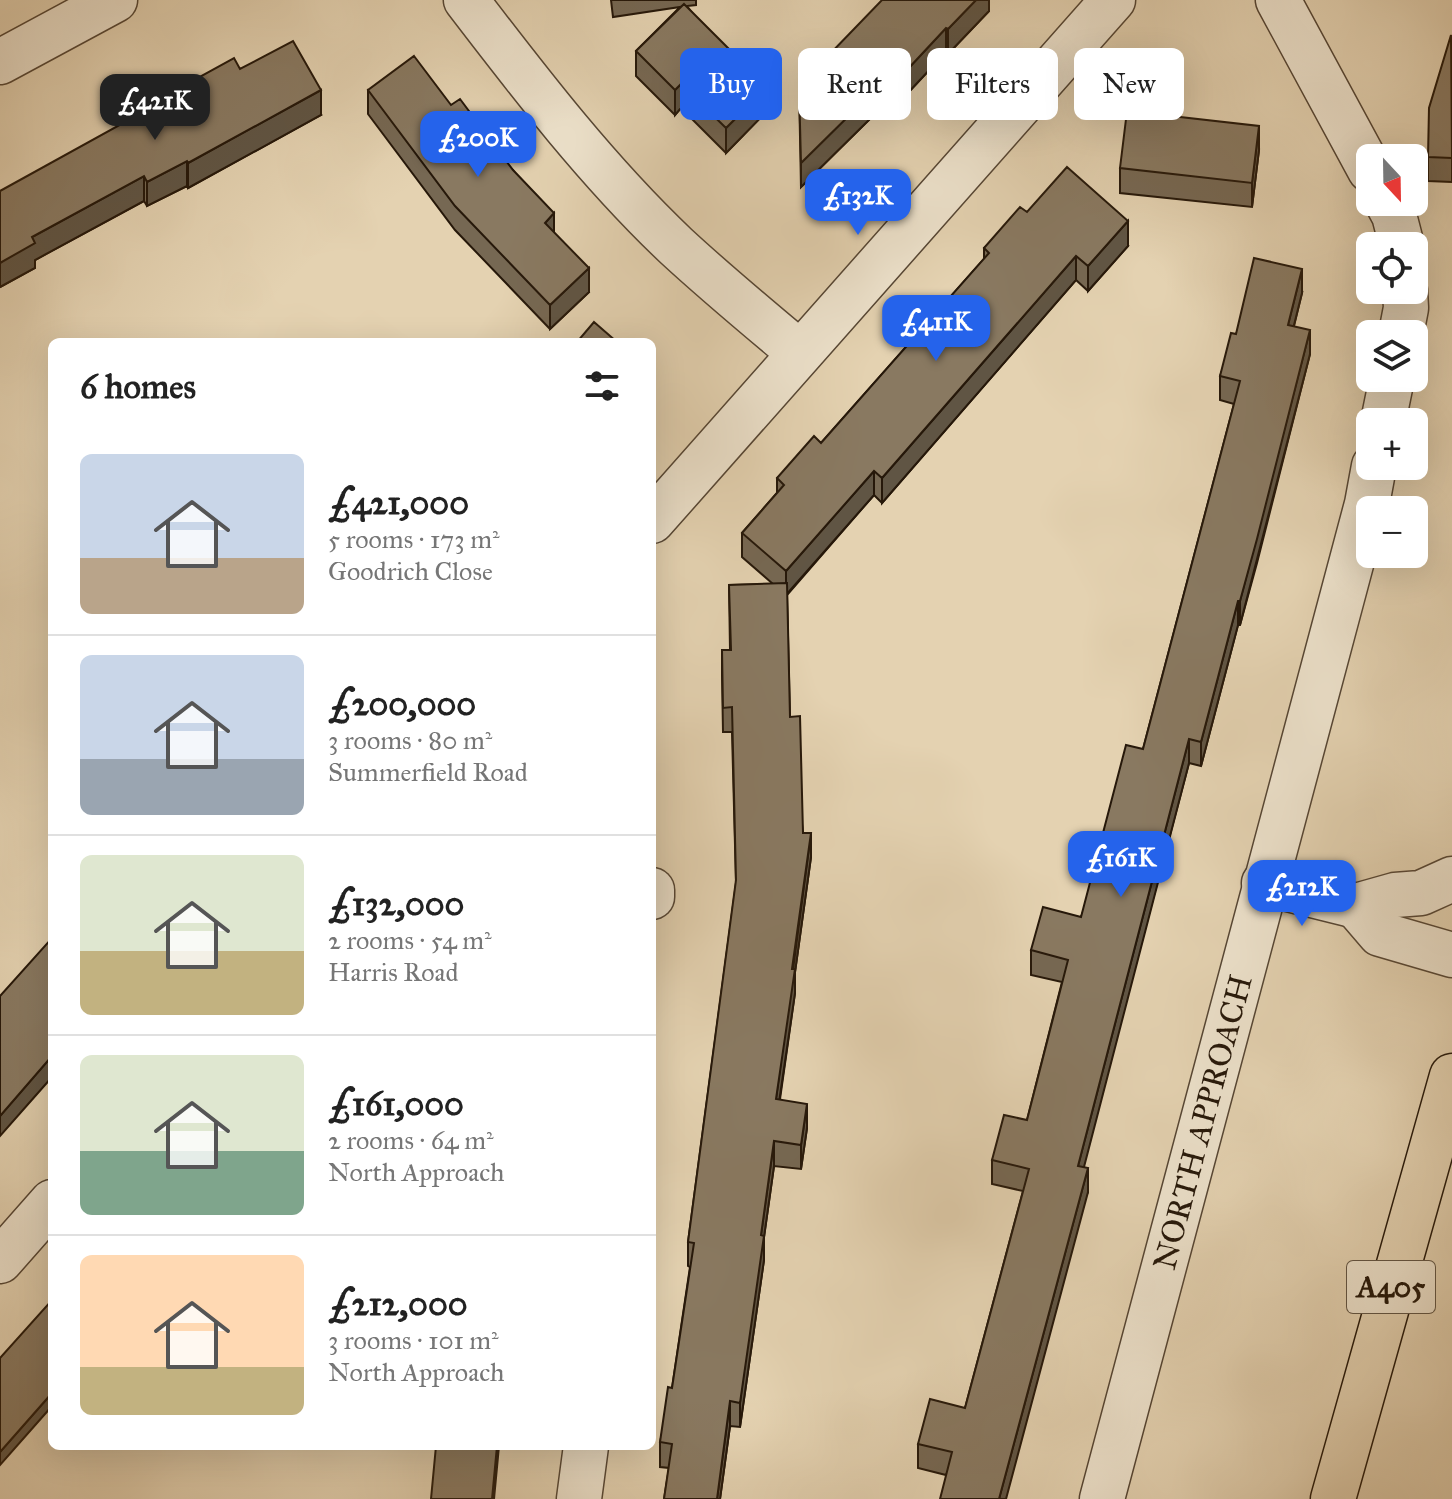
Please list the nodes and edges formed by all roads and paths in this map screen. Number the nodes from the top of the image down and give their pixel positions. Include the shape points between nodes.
1 (115, 0) edge
2 (466, 0) edge
3 (1113, 0) edge
4 (1285, 2) edge
5 (0, 62) edge
6 (1357, 144) edge
7 (800, 353) junction
8 (1371, 480) edge
9 (656, 516) edge
10 (1452, 879) edge
11 (1264, 883) junction
12 (1356, 906) junction
13 (1452, 955) edge
14 (1452, 1076) edge
15 (48, 1207) edge
16 (0, 1261) edge
17 (585, 1450) edge
18 (579, 1499) edge
19 (1102, 1499) edge
20 (1333, 1499) edge

1 - 5 street
2 - 7 street via 519,69 674,244
3 - 7 street
4 - 6 street
7 - 9 street
8 - 11 street, NORTH APPROACH
10 - 12 street via 1421,893
11 - 12 street
11 - 19 street, NORTH APPROACH
12 - 13 street via 1380,934
14 - 20 highway, A405
15 - 16 street
17 - 18 street

